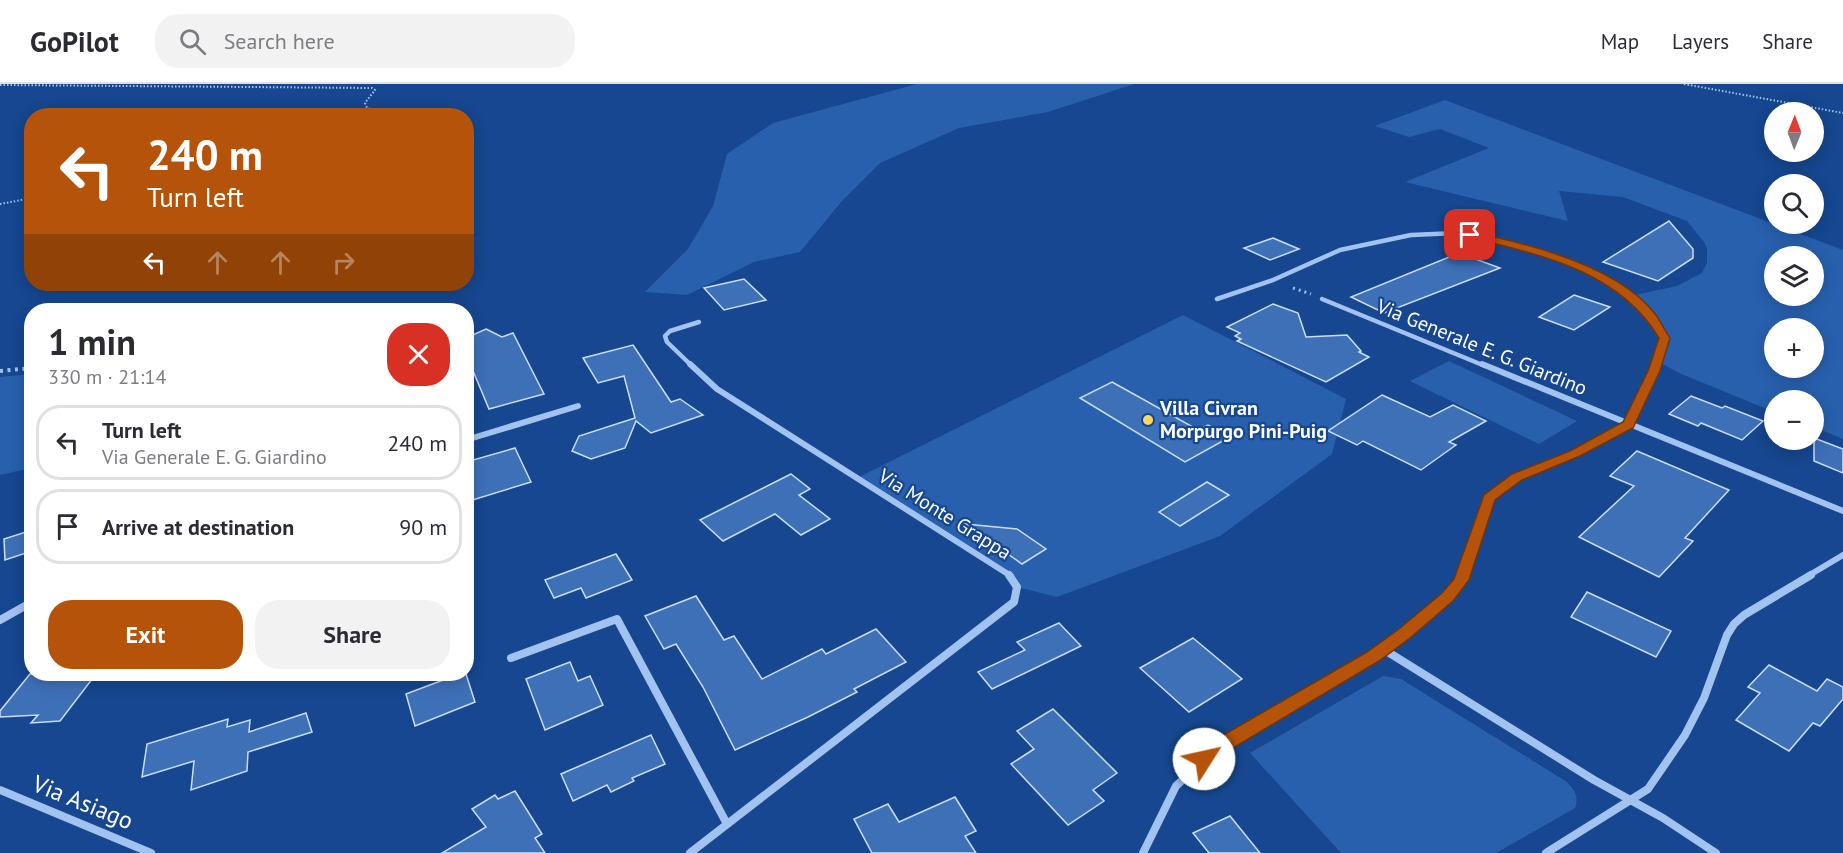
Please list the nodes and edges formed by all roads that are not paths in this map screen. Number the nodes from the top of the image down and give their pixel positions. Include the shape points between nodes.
1 (1217, 299) dead end
2 (1322, 299) road end
3 (699, 322) dead end
4 (578, 406) dead end
5 (1629, 425) junction
6 (474, 438) edge
7 (1843, 511) edge
8 (1843, 555) edge
9 (24, 606) edge
10 (0, 620) edge
11 (1383, 649) junction
12 (511, 658) dead end
13 (0, 789) edge
14 (1631, 800) junction
15 (727, 824) junction
16 (151, 853) edge
17 (690, 853) edge
18 (1143, 853) edge
19 (1546, 853) edge
20 (1716, 853) edge

1 - 5 street via 1273,280 1340,250 1434,233 1483,236 1566,260 1630,296 1651,315 1665,338
2 - 5 street, Via Generale E. G. Giardino
3 - 15 street, Via Monte Grappa via 665,336 717,389 1010,575 1017,587 1014,602
4 - 6 street
5 - 7 street, Via Generale E. G. Giardino
5 - 11 street via 1517,477 1489,498 1461,580 1448,597
8 - 14 street via 1734,624 1685,735 1648,789
9 - 10 street
11 - 14 street
11 - 18 street via 1207,756 1176,786
12 - 15 street via 617,619
13 - 16 street, Via Asiago
14 - 19 street
14 - 20 street
15 - 17 street, Via Monte Grappa

